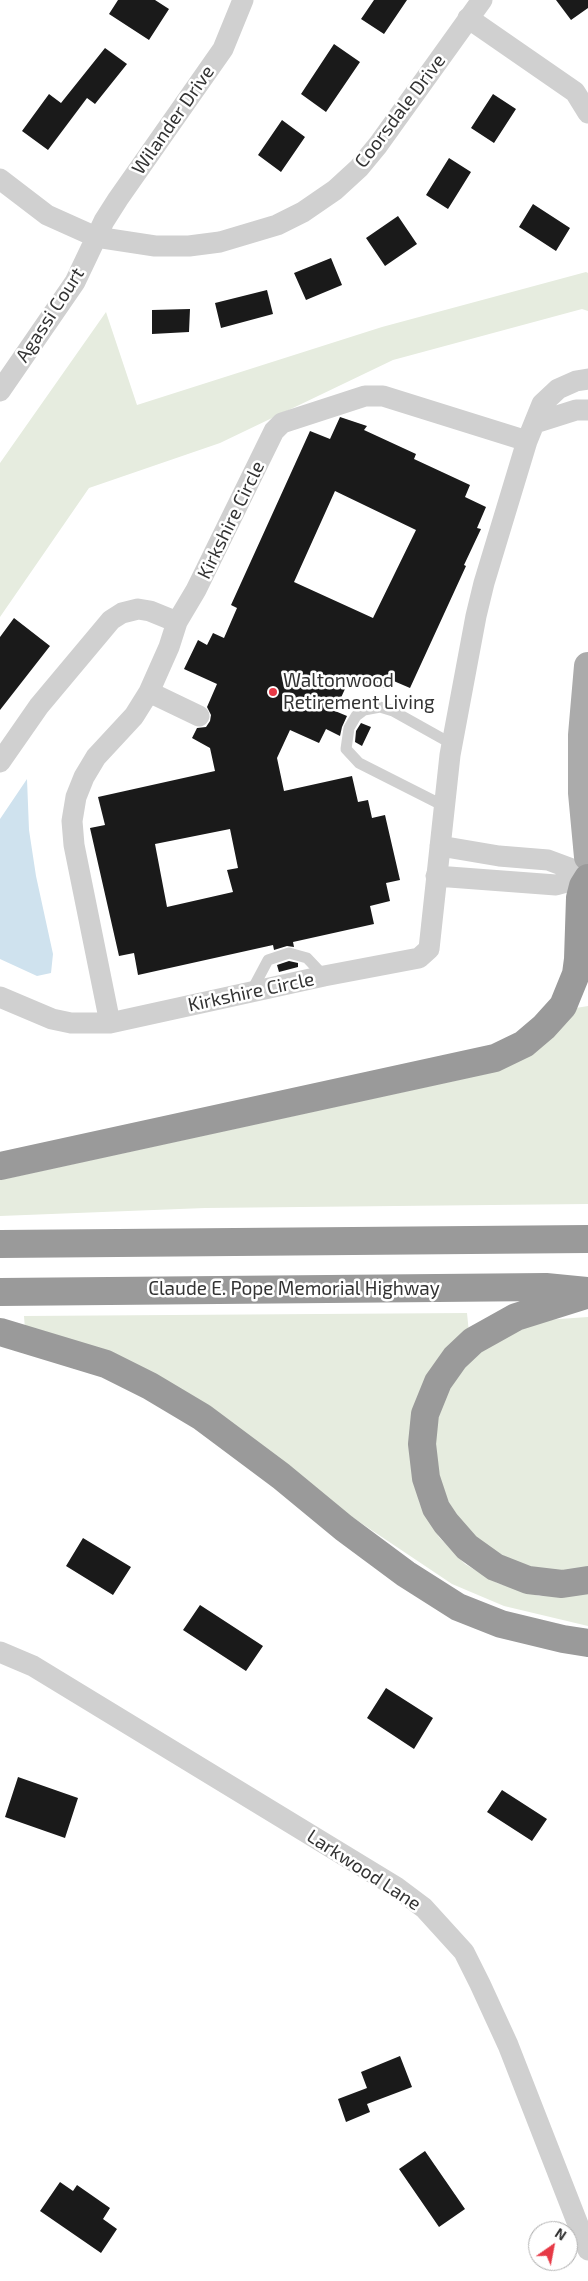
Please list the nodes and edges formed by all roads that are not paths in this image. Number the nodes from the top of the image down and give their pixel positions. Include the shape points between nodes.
1 (243, 0) edge
2 (482, 0) edge
3 (468, 18) junction
4 (588, 113) edge
5 (0, 179) edge
6 (96, 237) junction
7 (588, 379) edge
8 (0, 391) edge
9 (588, 410) edge
10 (531, 432) junction
11 (177, 622) junction
12 (588, 666) edge
13 (149, 692) junction
14 (199, 716) dead end
15 (452, 744) junction
16 (0, 762) edge
17 (444, 806) junction
18 (440, 846) junction
19 (588, 857) edge
20 (436, 876) junction
21 (588, 876) edge
22 (324, 976) junction
23 (251, 992) junction
24 (0, 997) edge
25 (110, 1023) junction
26 (0, 1166) edge
27 (588, 1239) edge
28 (0, 1244) edge
29 (0, 1292) edge
30 (588, 1293) edge
31 (0, 1332) edge
32 (588, 1580) edge
33 (588, 1643) edge
34 (0, 1652) edge
35 (588, 2250) edge

1 - 6 street, Wilander Drive via 223,49 118,199
2 - 3 street, Coorsdale Drive
3 - 4 street via 575,92
3 - 6 street, Coorsdale Drive via 372,153 335,190 303,212 253,234 189,246 155,246
5 - 6 street, Coorsdale Drive via 47,215
6 - 8 street, Agassi Court via 75,282
7 - 10 street, Kirkshire Circle via 558,389 542,404
9 - 10 street via 576,410
10 - 11 street, Kirkshire Circle via 383,396 365,396 282,424 274,431
10 - 15 street, Kirkshire Circle via 476,616
11 - 13 street, Kirkshire Circle
11 - 16 street via 150,611 138,610 122,613 111,620 39,706
12 - 19 main road via 582,736 583,810
13 - 14 street
13 - 25 street, Kirkshire Circle via 134,716 96,757 84,776 72,821
15 - 17 street, Kirkshire Circle
15 - 17 lane via 380,707 364,710 356,716 349,728 346,749 359,763
17 - 18 street, Kirkshire Circle
18 - 20 street, Kirkshire Circle
18 - 21 street via 548,860
20 - 21 street via 556,885
20 - 22 street, Kirkshire Circle via 429,949 419,958
21 - 26 highway via 580,898 576,974 563,1006 524,1044 495,1058
22 - 23 street, Kirkshire Circle
22 - 23 lane via 307,958 289,953 268,960
23 - 25 street, Kirkshire Circle
24 - 25 street, Kirkshire Circle via 52,1019 71,1023
27 - 28 highway
29 - 30 highway, Claude E. Pope Memorial Highway via 546,1287
30 - 32 highway via 516,1317 473,1341 455,1358 438,1382 425,1414 422,1444 426,1478 434,1501 446,1523 467,1547 495,1567 528,1580 562,1584
31 - 33 highway via 106,1364 202,1417 344,1528 458,1607 502,1624
34 - 35 street, Larkwood Lane via 33,1666 396,1887 424,1908 464,1952 480,1984 508,2045

